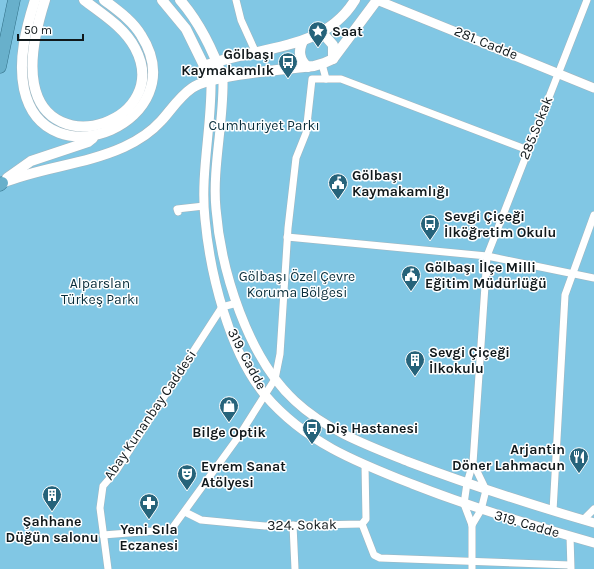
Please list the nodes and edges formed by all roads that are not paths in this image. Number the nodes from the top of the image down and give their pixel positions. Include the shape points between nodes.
1 (14, 0) edge
2 (84, 0) edge
3 (104, 0) edge
4 (162, 0) edge
5 (180, 0) edge
6 (236, 0) edge
7 (355, 0) edge
8 (377, 0) edge
9 (587, 0) edge
10 (39, 2) edge
11 (318, 34) junction
12 (303, 41) junction
13 (256, 53) junction
14 (333, 58) junction
15 (217, 61) junction
16 (322, 64) junction
17 (204, 66) junction
18 (308, 66) junction
19 (0, 67) edge
20 (559, 72) junction
21 (223, 79) junction
22 (326, 79) junction
23 (211, 80) junction
24 (594, 88) edge
25 (96, 136) junction
26 (528, 150) junction
27 (1, 184) edge
28 (204, 206) junction
29 (178, 212) dead end
30 (594, 215) edge
31 (287, 237) junction
32 (487, 256) junction
33 (572, 275) junction
34 (594, 278) edge
35 (237, 303) junction
36 (222, 307) junction
37 (275, 379) junction
38 (265, 395) junction
39 (473, 463) junction
40 (365, 466) junction
41 (467, 483) junction
42 (486, 490) junction
43 (464, 504) junction
44 (594, 509) edge
45 (481, 510) junction
46 (553, 511) junction
47 (185, 512) junction
48 (583, 520) junction
49 (594, 523) edge
50 (362, 524) junction
51 (293, 525) junction
52 (472, 525) junction
53 (103, 535) junction
54 (570, 536) junction
55 (594, 543) edge
56 (472, 566) edge
57 (571, 567) edge
58 (108, 569) edge
59 (295, 569) edge

1 - 19 highway
2 - 10 main road via 117,25 130,40 139,56 142,71 140,90 127,109 106,123 94,126 77,126 59,121 41,104 34,85 33,66
3 - 25 main road via 142,35 150,56 153,84 147,99 134,115 118,128
4 - 17 main road, 319. Cadde via 186,29
5 - 15 main road, 319. Cadde via 200,27
6 - 13 street via 243,26
7 - 11 main road via 345,14
8 - 14 main road
8 - 20 street, 281. Cadde
9 - 20 street, 285.Sokak
10 - 25 main road via 25,40 22,69 24,90 32,109 46,125 56,131 76,136
11 - 12 main road
11 - 14 main road via 326,37 333,45
12 - 13 main road
12 - 18 main road via 299,52 303,62
13 - 15 main road
14 - 16 main road
15 - 17 main road
15 - 21 main road, 319. Cadde
16 - 18 main road
16 - 22 street
17 - 23 main road, 319. Cadde
18 - 21 main road
20 - 24 street, 281. Cadde
20 - 26 street, 285.Sokak
21 - 23 main road
21 - 35 street, 319. Cadde via 224,105 216,182 216,209 223,252
22 - 26 street via 341,79
22 - 31 street via 312,79 306,133 296,158
23 - 27 main road via 191,89 155,127 125,147 101,156 23,175
23 - 28 street, 319. Cadde via 212,104
25 - 27 main road via 88,142 31,161
26 - 32 street, 285.Sokak
28 - 29 street via 178,209
28 - 36 street, 319. Cadde via 206,233
30 - 33 street
31 - 32 street
31 - 37 street via 280,354
32 - 33 street
32 - 39 street, 285.Sokak
33 - 34 street
33 - 46 street via 565,295
35 - 36 street
35 - 37 street, 319. Cadde via 255,348
36 - 38 street, 319. Cadde via 242,358
36 - 53 street, Abay Kunanbay Caddesi via 116,471 103,486 100,508
37 - 38 street
37 - 41 street, 319. Cadde via 316,419 337,431
38 - 40 street, 319. Cadde via 311,436
38 - 47 street
39 - 41 street, 285.Sokak
39 - 42 street
40 - 43 street, 319. Cadde
40 - 50 street via 366,519
41 - 42 street, 319. Cadde
41 - 43 street, 285.Sokak
42 - 45 street
42 - 46 street, 319. Cadde
43 - 45 street, 319. Cadde
43 - 52 street
44 - 48 street
45 - 52 street
45 - 54 street, 319. Cadde
46 - 48 street, 319. Cadde
47 - 51 street, 324. Sokak via 201,520 265,526
47 - 53 street via 173,527 167,530
48 - 49 street, 319. Cadde
50 - 51 street, 324. Sokak
50 - 56 street via 374,555 380,558
51 - 59 street
52 - 56 street
53 - 58 street, Abay Kunanbay Caddesi
54 - 55 street, 319. Cadde
54 - 57 street
56 - 57 street

